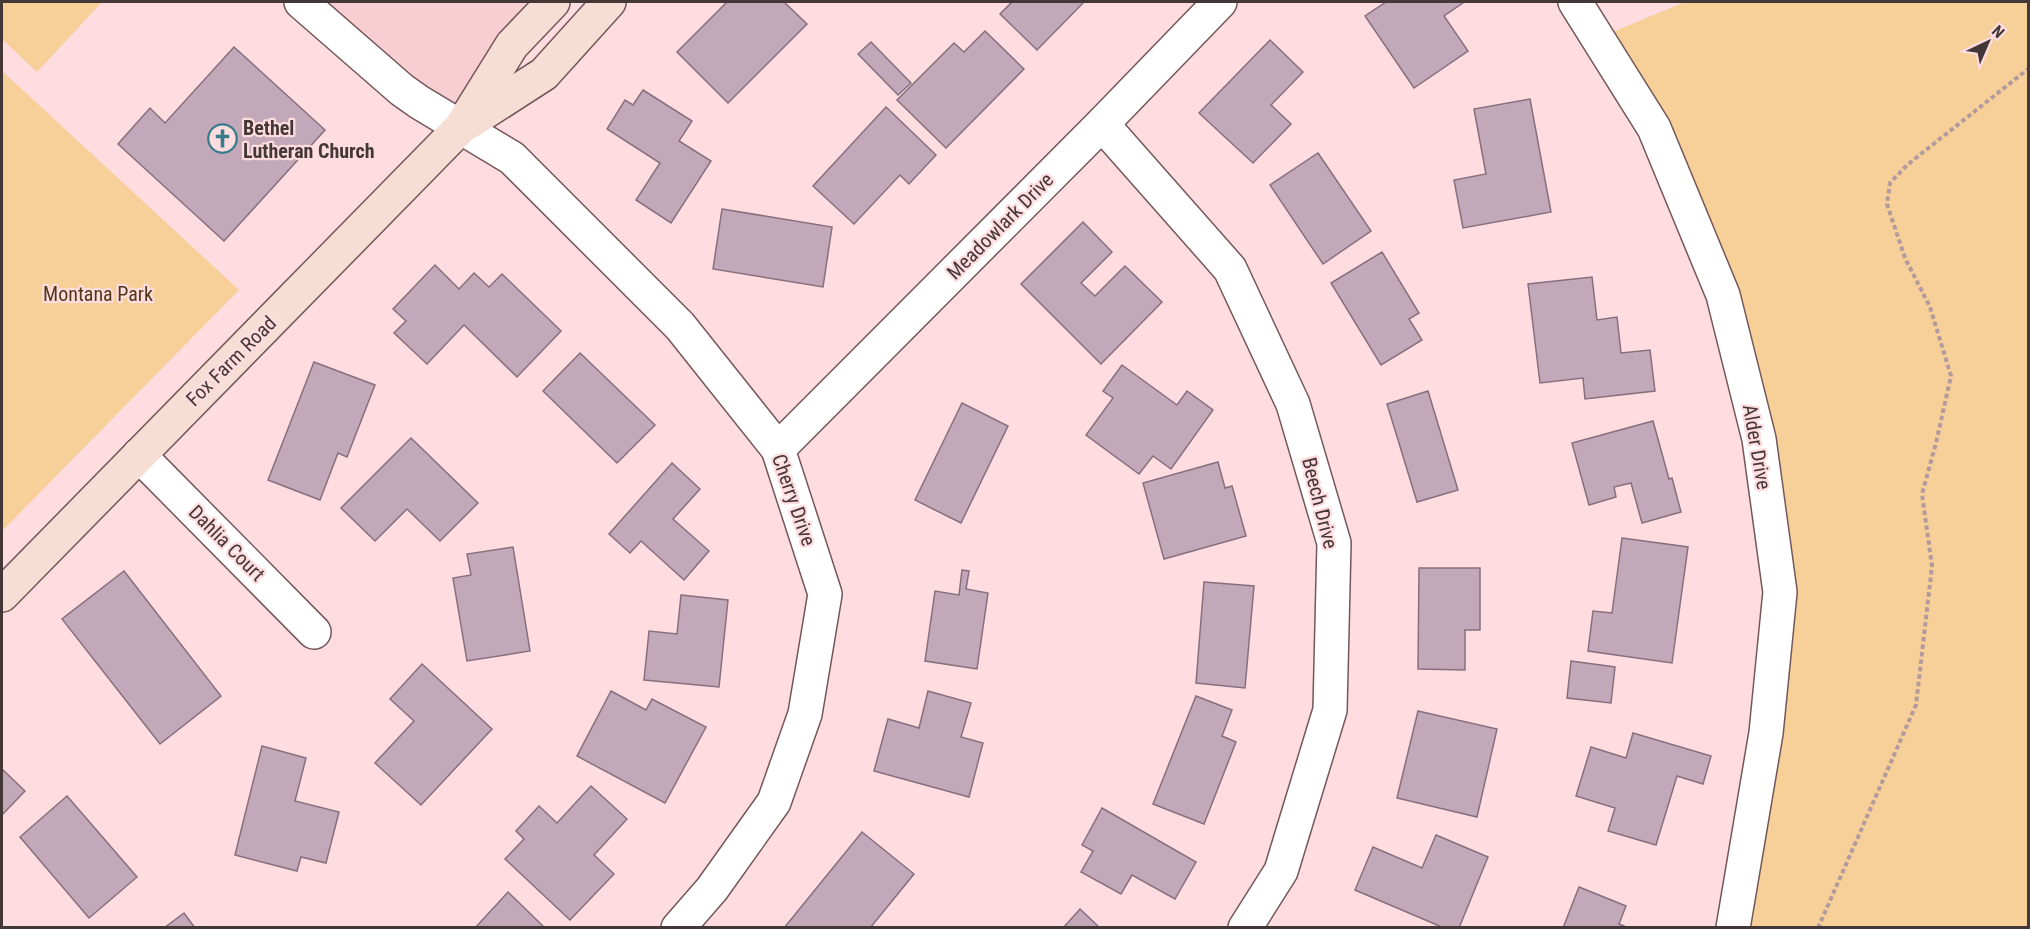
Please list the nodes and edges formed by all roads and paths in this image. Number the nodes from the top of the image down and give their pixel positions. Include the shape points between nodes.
1 (301, 2) edge
2 (553, 2) edge
3 (609, 2) edge
4 (1220, 2) edge
5 (1575, 2) edge
6 (2028, 69) edge
7 (1102, 124) junction
8 (461, 127) junction
9 (778, 449) junction
10 (139, 455) junction
11 (2, 596) edge
12 (314, 632) dead end
13 (678, 927) edge
14 (1245, 927) edge
15 (1733, 927) edge
16 (1818, 927) edge

1 - 8 street, Cherry Drive via 402,90
2 - 8 street, Fox Farm Road via 512,45
3 - 8 street, Fox Farm Road via 544,74
4 - 7 street, Meadowlark Drive
5 - 15 street, Alder Drive via 1654,128 1723,295 1759,439 1780,592 1766,733
6 - 16 path via 1907,165 1890,183 1887,204 1905,258 1930,307 1951,376 1922,494 1932,566 1916,705
7 - 9 street, Meadowlark Drive
7 - 14 street, Beech Drive via 1230,269 1293,404 1334,543 1330,710 1281,871
8 - 9 street, Cherry Drive via 512,158 680,326
8 - 10 street, Fox Farm Road
9 - 13 street, Cherry Drive via 825,594 805,714 774,802 712,890
10 - 11 street, Fox Farm Road
10 - 12 street, Dahlia Court

